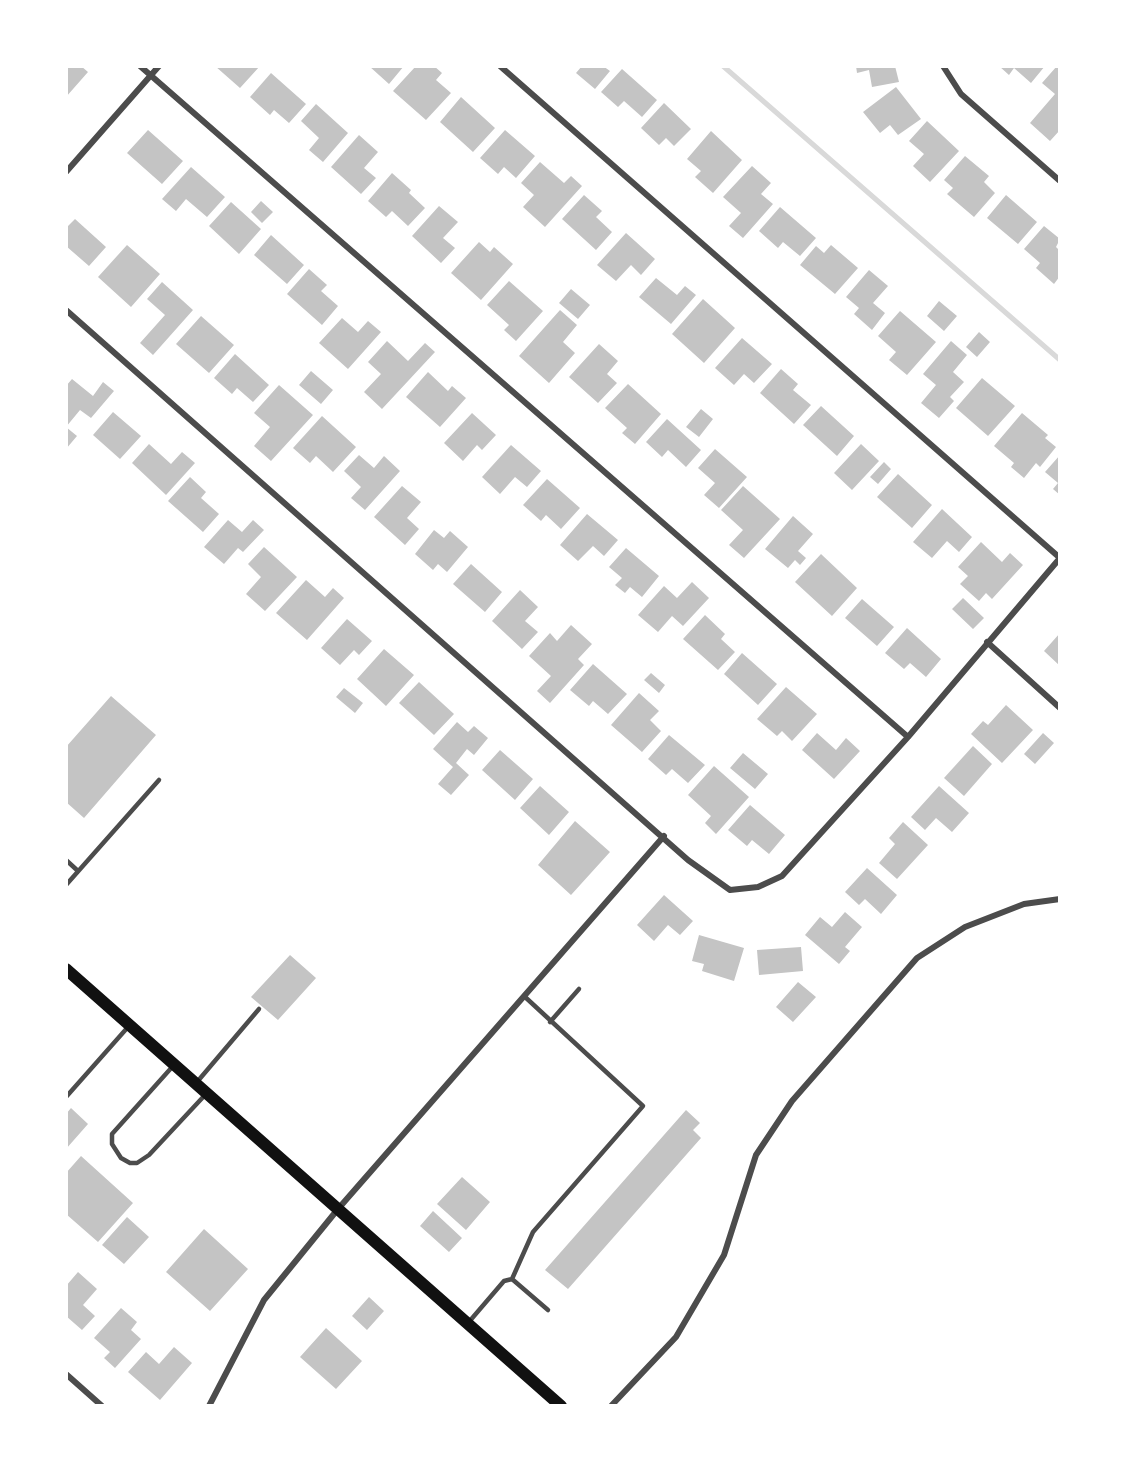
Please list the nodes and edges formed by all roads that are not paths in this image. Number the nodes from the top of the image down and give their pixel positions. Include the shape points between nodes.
1 (140, 66) edge
2 (159, 66) edge
3 (500, 66) edge
4 (943, 66) edge
5 (151, 75) junction
6 (66, 172) edge
7 (1060, 181) edge
8 (66, 310) edge
9 (1060, 558) edge
10 (987, 642) junction
11 (1060, 708) edge
12 (908, 737) junction
13 (159, 780) dead end
14 (664, 836) junction
15 (66, 860) edge
16 (78, 871) junction
17 (66, 885) edge
18 (1060, 898) edge
19 (66, 969) edge
20 (579, 989) dead end
21 (524, 996) junction
22 (259, 1009) dead end
23 (550, 1022) junction
24 (130, 1025) junction
25 (174, 1064) junction
26 (196, 1083) junction
27 (207, 1093) junction
28 (66, 1097) edge
29 (338, 1209) junction
30 (512, 1279) junction
31 (548, 1310) dead end
32 (468, 1324) junction
33 (66, 1374) edge
34 (102, 1406) edge
35 (209, 1406) edge
36 (561, 1406) edge
37 (611, 1406) edge

1 - 5 street
2 - 5 street
3 - 9 street
4 - 7 street via 961,94
5 - 6 street
5 - 12 street
8 - 14 street
9 - 10 street
10 - 11 street
10 - 12 street
12 - 14 street via 782,876 758,887 730,890 688,860
13 - 16 lane
14 - 21 street
15 - 16 lane
16 - 17 lane
18 - 37 street via 1024,904 965,927 917,958 792,1101 756,1155 724,1255 682,1327
19 - 24 main road
20 - 23 lane
21 - 23 lane
21 - 29 street
22 - 26 lane
23 - 30 lane via 644,1106 533,1232
24 - 25 main road
24 - 28 lane
25 - 26 main road
25 - 27 lane via 112,1134 112,1144 121,1158 137,1163 149,1155
26 - 27 main road
27 - 29 main road
29 - 32 main road
29 - 35 street via 264,1300
30 - 31 lane
30 - 32 lane via 504,1281
32 - 36 main road
33 - 34 street

